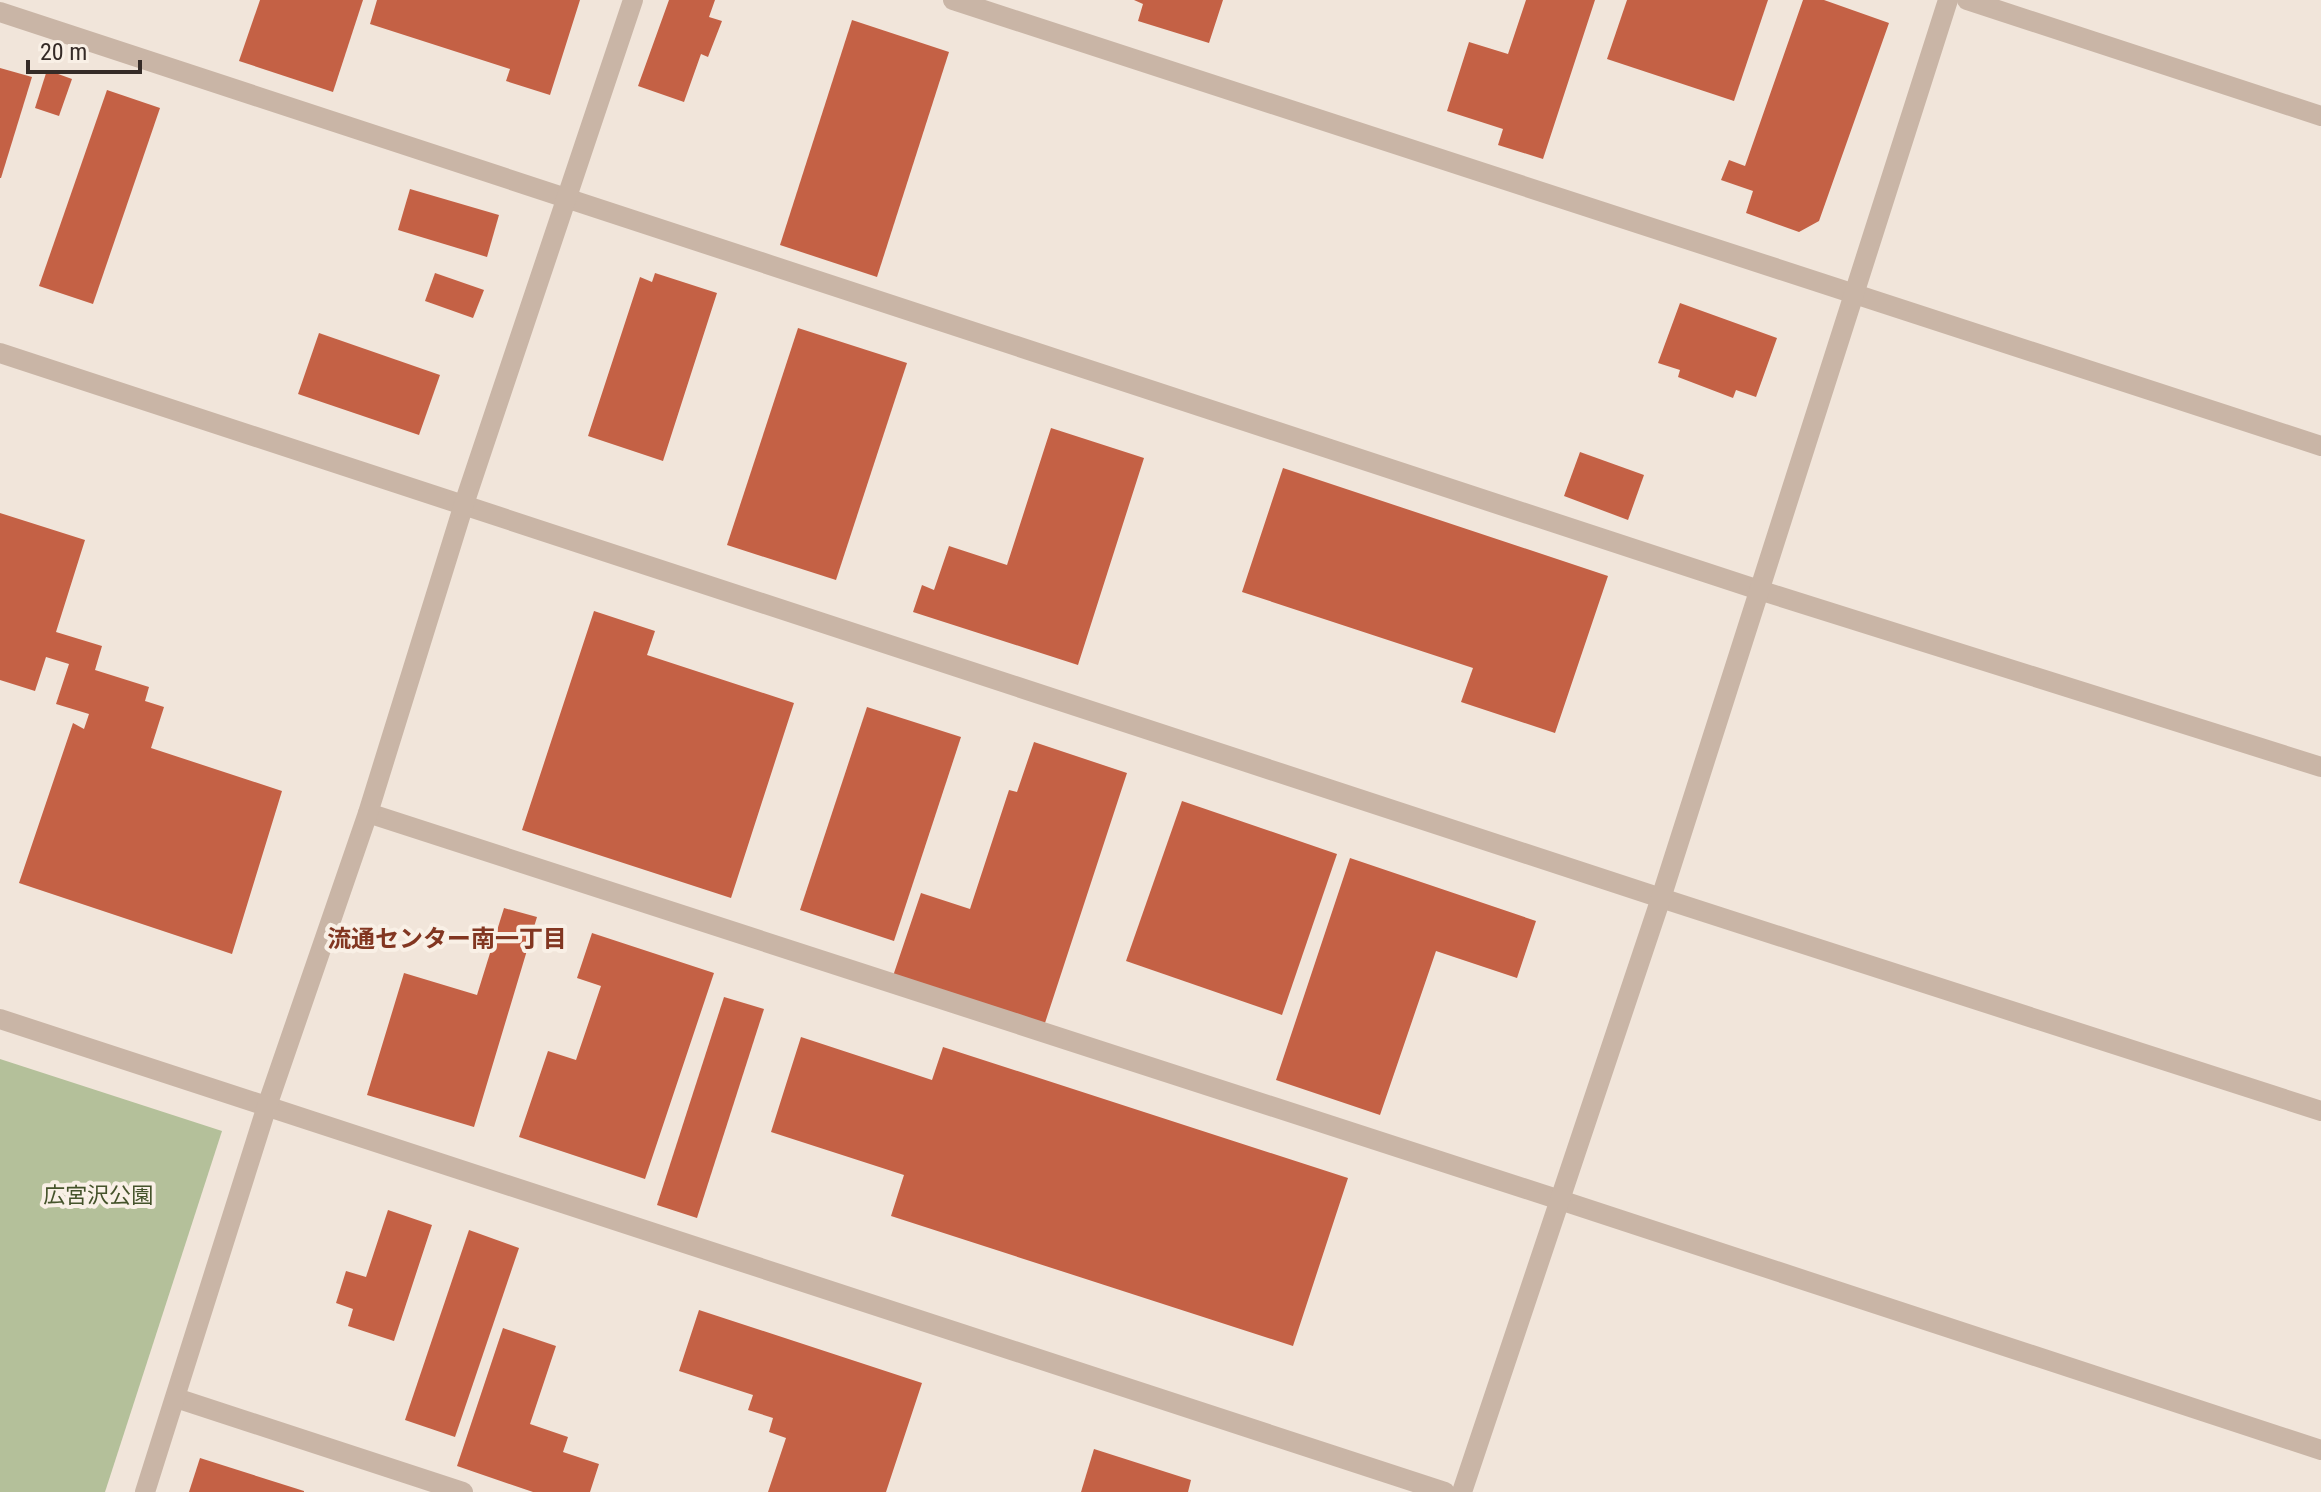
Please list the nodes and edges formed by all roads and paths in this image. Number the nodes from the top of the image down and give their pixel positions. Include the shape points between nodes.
1 (633, 0) edge
2 (953, 0) edge
3 (1948, 0) edge
4 (1967, 0) edge
5 (0, 12) edge
6 (2321, 116) edge
7 (568, 197) junction
8 (1855, 294) junction
9 (0, 353) edge
10 (2321, 446) edge
11 (464, 504) junction
12 (1759, 590) junction
13 (2321, 767) edge
14 (368, 813) junction
15 (1661, 898) junction
16 (0, 1019) edge
17 (267, 1106) junction
18 (2321, 1111) edge
19 (1560, 1200) junction
20 (176, 1398) junction
21 (2321, 1450) edge
22 (145, 1492) edge
23 (463, 1492) edge
24 (1445, 1492) edge
25 (1462, 1492) edge

1 - 7 street
2 - 8 street
3 - 8 street
4 - 6 street
5 - 7 street
7 - 11 street
7 - 12 street
8 - 10 street
8 - 12 street
9 - 11 street
11 - 14 street
11 - 15 street
12 - 13 street
12 - 15 street
14 - 17 street
14 - 19 street
15 - 18 street
15 - 19 street
16 - 17 street
17 - 20 street
17 - 24 street
19 - 21 street
19 - 25 street
20 - 22 street
20 - 23 street

